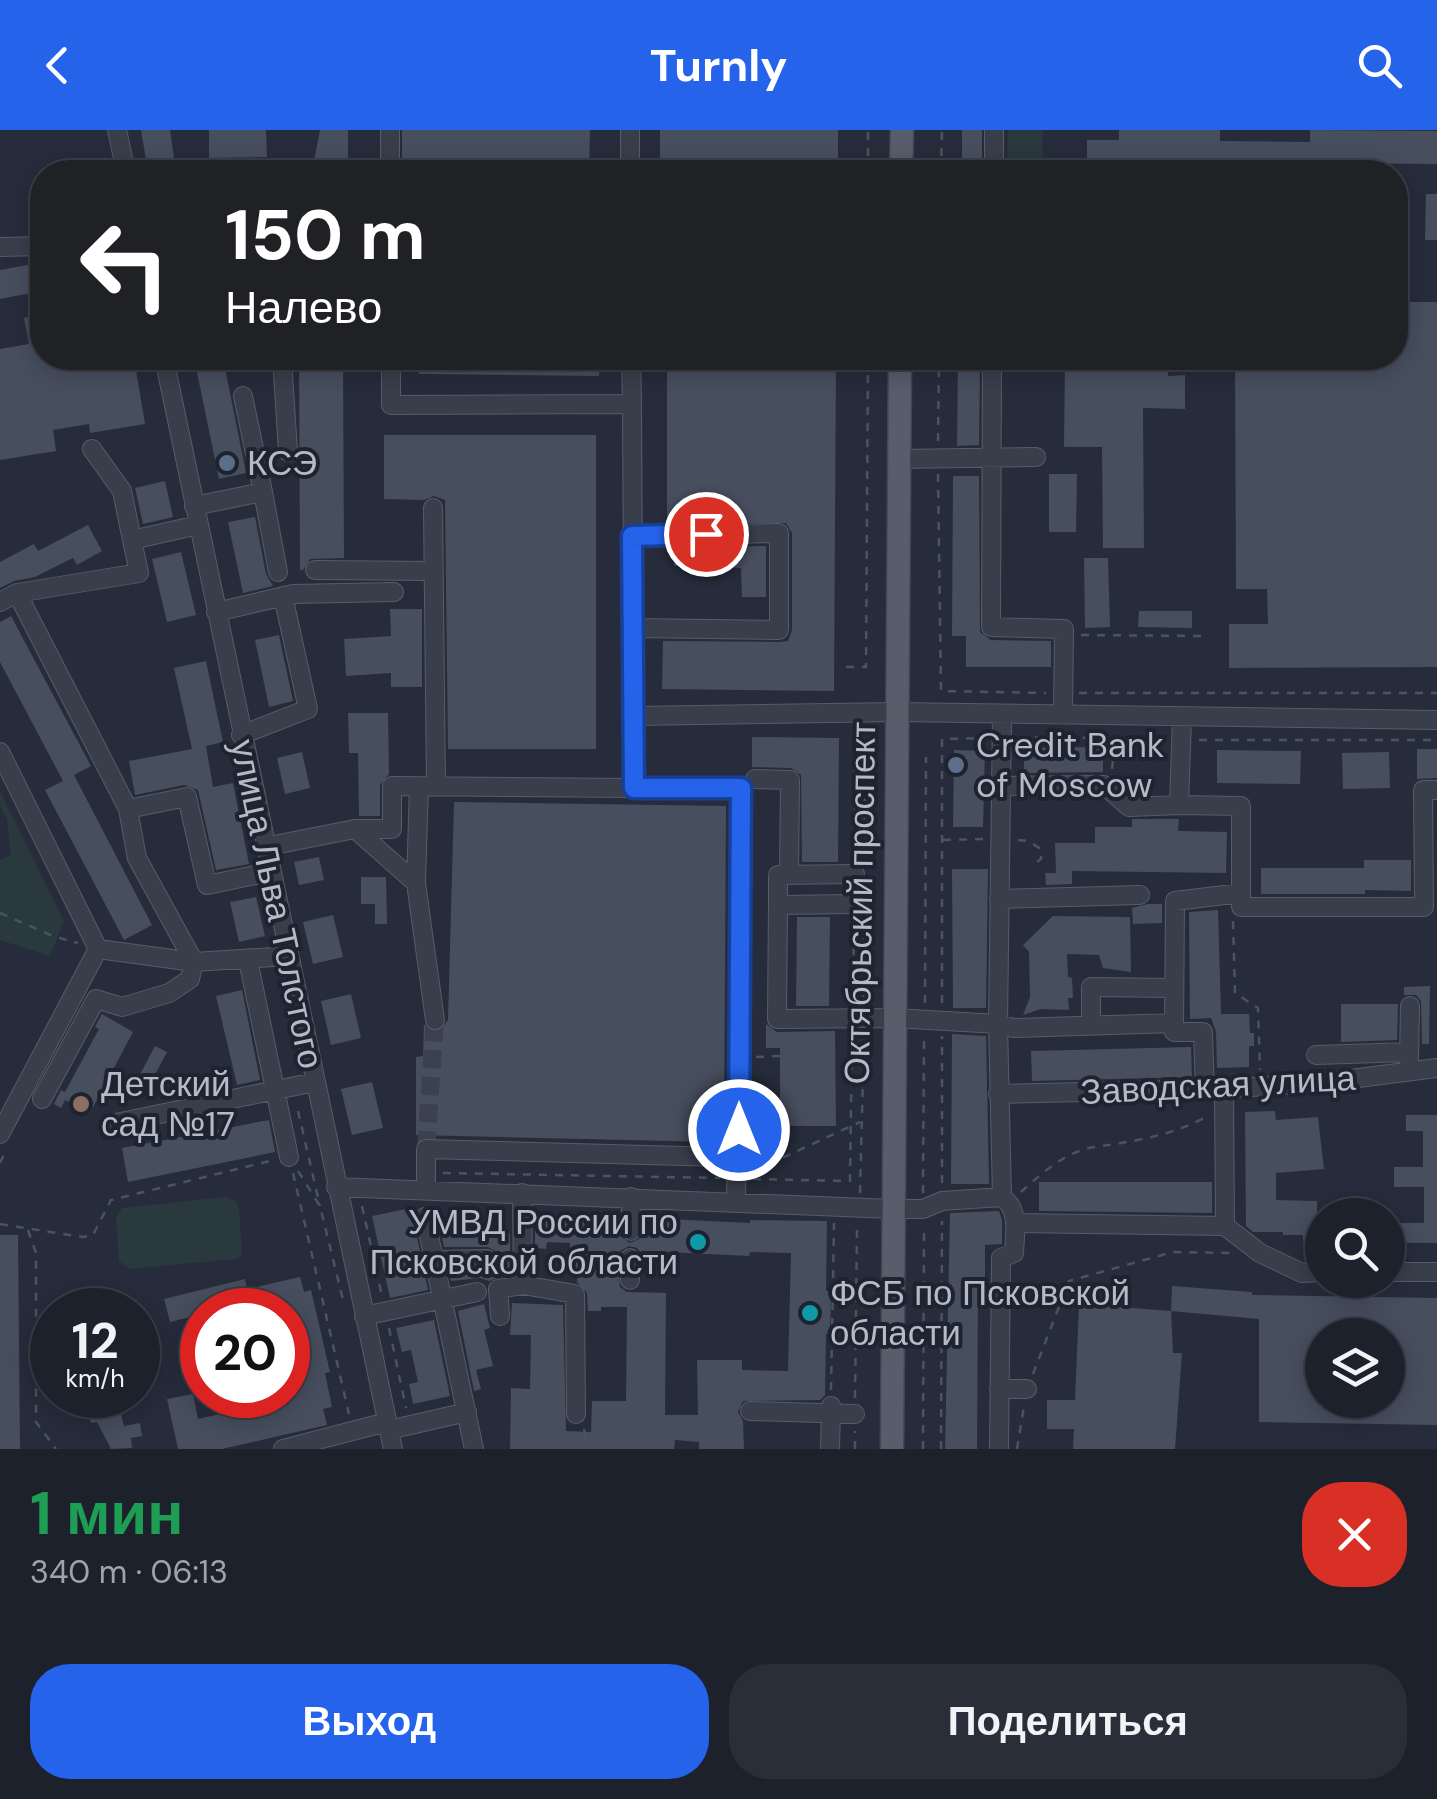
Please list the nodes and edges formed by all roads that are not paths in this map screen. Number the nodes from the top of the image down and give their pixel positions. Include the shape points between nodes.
1 (117, 130) edge
2 (390, 130) edge
3 (630, 130) edge
4 (902, 130) edge
5 (994, 130) edge
6 (123, 160) edge
7 (390, 160) edge
8 (630, 160) edge
9 (902, 160) edge
10 (994, 160) edge
11 (30, 246) edge
12 (0, 247) edge
13 (166, 370) edge
14 (283, 370) edge
15 (391, 370) edge
16 (631, 370) edge
17 (900, 370) edge
18 (992, 370) edge
19 (243, 396) dead end
20 (632, 404) junction
21 (92, 449) dead end
22 (288, 452) dead end
23 (1036, 457) dead end
24 (900, 458) junction
25 (992, 458) junction
26 (263, 492) junction
27 (433, 508) dead end
28 (196, 516) junction
29 (632, 536) junction
30 (132, 540) junction
31 (315, 570) dead end
32 (434, 571) junction
33 (278, 572) dead end
34 (394, 592) dead end
35 (283, 596) junction
36 (8, 597) edge
37 (216, 612) junction
38 (633, 628) junction
39 (897, 712) junction
40 (1002, 714) junction
41 (1063, 715) junction
42 (633, 716) junction
43 (1182, 717) junction
44 (1437, 720) edge
45 (241, 735) junction
46 (0, 752) edge
47 (755, 779) dead end
48 (428, 786) junction
49 (1001, 786) junction
50 (634, 788) junction
51 (1437, 790) edge
52 (1180, 805) junction
53 (128, 809) junction
54 (355, 829) junction
55 (264, 847) junction
56 (860, 866) road end
57 (270, 872) junction
58 (790, 875) junction
59 (416, 883) junction
60 (1140, 895) dead end
61 (999, 899) junction
62 (1241, 900) junction
63 (778, 905) junction
64 (859, 911) road end
65 (98, 949) junction
66 (288, 956) junction
67 (248, 960) junction
68 (194, 962) junction
69 (1173, 988) junction
70 (1410, 1006) dead end
71 (894, 1018) junction
72 (435, 1020) tunnel mouth
73 (998, 1024) junction
74 (1174, 1024) junction
75 (1091, 1026) junction
76 (1316, 1054) dead end
77 (1410, 1062) junction
78 (1437, 1068) edge
79 (314, 1082) junction
80 (277, 1090) junction
81 (1204, 1090) junction
82 (998, 1094) junction
83 (1224, 1095) junction
84 (42, 1099) dead end
85 (116, 1123) dead end
86 (739, 1130) junction
87 (0, 1134) edge
88 (290, 1157) road end
89 (334, 1179) junction
90 (426, 1181) junction
91 (522, 1193) junction
92 (632, 1197) junction
93 (1004, 1198) junction
94 (736, 1201) junction
95 (892, 1209) junction
96 (425, 1217) dead end
97 (1016, 1223) junction
98 (1224, 1226) junction
99 (631, 1231) dead end
100 (630, 1258) dead end
101 (488, 1259) dead end
102 (434, 1260) junction
103 (1405, 1272) edge
104 (1437, 1272) edge
105 (1305, 1276) edge
106 (630, 1280) dead end
107 (523, 1286) junction
108 (477, 1292) dead end
109 (442, 1300) junction
110 (356, 1316) junction
111 (500, 1316) dead end
112 (1000, 1390) junction
113 (1027, 1390) road end
114 (750, 1410) dead end
115 (831, 1410) junction
116 (467, 1412) junction
117 (576, 1414) dead end
118 (855, 1414) road end
119 (390, 1434) edge
120 (303, 1446) edge
121 (282, 1449) edge
122 (474, 1449) edge
123 (830, 1449) edge
124 (892, 1449) edge
125 (999, 1449) edge

1 - 6 street
2 - 7 street
3 - 8 street
4 - 9 main road
5 - 10 street
11 - 12 street
13 - 28 street, улица Льва Толстого
14 - 22 street
15 - 20 street via 391,406
16 - 20 street
17 - 24 main road, Октябрьский проспект
18 - 25 street
19 - 26 street
20 - 29 street
21 - 30 street via 122,490
23 - 25 street
24 - 25 street
24 - 39 main road, Октябрьский проспект
25 - 41 street via 991,627 1064,628
26 - 28 street
26 - 33 street
27 - 32 street
28 - 30 street
28 - 37 street, улица Льва Толстого
29 - 38 street
29 - 38 street via 779,533 779,630
30 - 36 street via 139,573
31 - 32 street
32 - 48 street
34 - 35 street
35 - 37 street
35 - 45 street via 308,709
36 - 53 street
37 - 45 street, улица Льва Толстого
38 - 42 street
39 - 40 street
39 - 42 street
39 - 71 main road, Октябрьский проспект
40 - 41 street
40 - 49 street
41 - 43 street
42 - 50 street
43 - 44 street
43 - 52 street
45 - 55 street, улица Льва Толстого
46 - 65 street
47 - 58 street via 790,780
48 - 50 street
48 - 54 street via 392,786 392,829
48 - 59 street
49 - 52 street via 1104,785 1129,807
49 - 61 street
50 - 86 street via 741,788
51 - 62 street via 1423,790 1424,906
52 - 62 street via 1241,806
53 - 57 street via 187,797 207,886
53 - 68 street via 137,858
54 - 55 street
54 - 59 street
55 - 57 street, улица Льва Толстого
56 - 58 street
57 - 66 street, улица Льва Толстого
58 - 63 street via 778,875
59 - 72 street
60 - 61 street
61 - 73 street
62 - 69 street via 1175,900
63 - 64 street
63 - 71 street via 777,1019
65 - 68 street
65 - 87 street
66 - 67 street
66 - 79 street, улица Льва Толстого
67 - 68 street
67 - 80 street
68 - 84 street via 190,979 170,993 122,1007 96,1000
69 - 74 street
69 - 75 street via 1091,987
70 - 77 street
71 - 73 street
71 - 95 main road, Октябрьский проспект
73 - 75 street
73 - 82 street
74 - 75 street
74 - 81 street via 1174,1032 1202,1032
76 - 77 street
77 - 78 street, Заводская улица
77 - 83 street, Заводская улица
79 - 80 street
79 - 89 street, улица Льва Толстого
80 - 85 street
80 - 88 street
81 - 82 street, Заводская улица
81 - 83 street, Заводская улица
82 - 93 street
83 - 98 street
86 - 90 street via 721,1156 426,1150
86 - 94 street
89 - 90 street
89 - 110 street, улица Льва Толстого
90 - 91 street
91 - 92 street
91 - 107 street
92 - 94 street
92 - 99 street
93 - 95 street
93 - 97 street
94 - 95 street
95 - 124 main road, Октябрьский проспект
96 - 102 street
97 - 98 street
97 - 112 street via 1014,1253 1001,1258
98 - 105 street via 1295,1278
100 - 106 street
101 - 102 street
102 - 109 street
103 - 104 street
107 - 111 street via 498,1289
107 - 117 street via 576,1294
108 - 109 street
109 - 110 street
109 - 116 street
110 - 119 street, улица Льва Толстого
112 - 113 street
112 - 125 street
114 - 115 street
115 - 118 street
115 - 123 street
116 - 119 street
116 - 122 street
119 - 120 street via 353,1431
120 - 121 street

